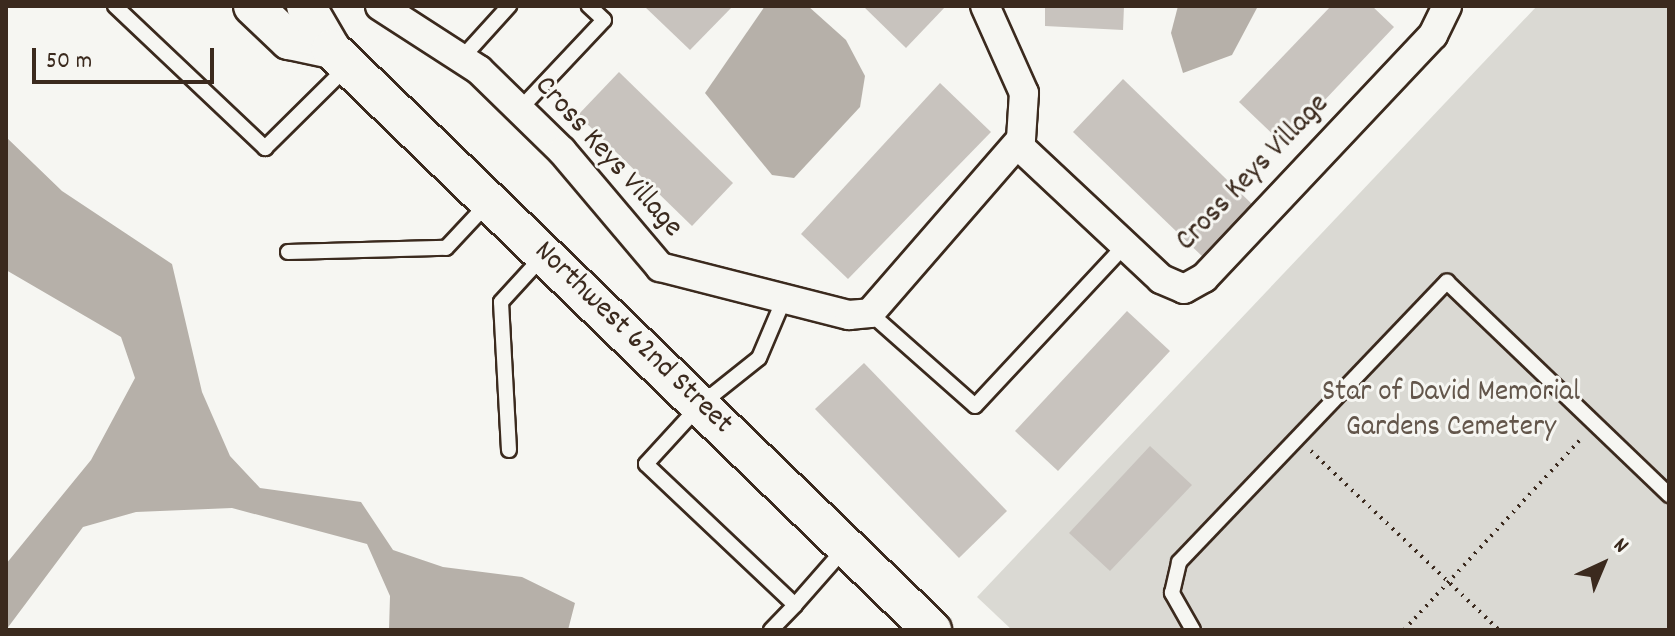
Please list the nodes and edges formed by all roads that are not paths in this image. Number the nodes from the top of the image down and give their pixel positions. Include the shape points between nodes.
1 (115, 6) edge
2 (253, 6) edge
3 (306, 6) edge
4 (380, 6) edge
5 (509, 6) edge
6 (589, 6) edge
7 (985, 6) edge
8 (1447, 6) edge
9 (340, 57) junction
10 (461, 59) junction
11 (520, 109) junction
12 (1018, 145) junction
13 (489, 202) junction
14 (1125, 245) junction
15 (288, 252) dead end
16 (544, 255) junction
17 (784, 299) junction
18 (870, 313) junction
19 (700, 405) junction
20 (509, 450) dead end
21 (1669, 495) edge
22 (847, 547) junction
23 (795, 605) junction
24 (928, 629) edge
25 (771, 630) edge
26 (1193, 630) edge

1 - 9 lane via 265,148
2 - 9 street via 289,40
3 - 9 street, Northwest 62nd Street
4 - 10 street, Cross Keys Village
5 - 10 lane
6 - 11 lane via 604,20
7 - 12 street via 1024,93
8 - 14 street, Cross Keys Village via 1433,35 1204,278 1184,289
9 - 13 street, Northwest 62nd Street
10 - 11 street, Cross Keys Village
11 - 17 street, Cross Keys Village via 660,267
12 - 14 street, Cross Keys Village
12 - 18 street
13 - 15 lane via 446,248
13 - 16 street, Northwest 62nd Street
14 - 18 lane via 975,406
16 - 19 street, Northwest 62nd Street
16 - 20 lane via 501,302
17 - 18 street, Cross Keys Village
17 - 19 lane via 759,358
19 - 22 street, Northwest 62nd Street
19 - 23 lane via 646,464
21 - 26 lane via 1447,282 1179,562 1172,593
22 - 23 lane
22 - 24 street, Northwest 62nd Street
23 - 25 lane

